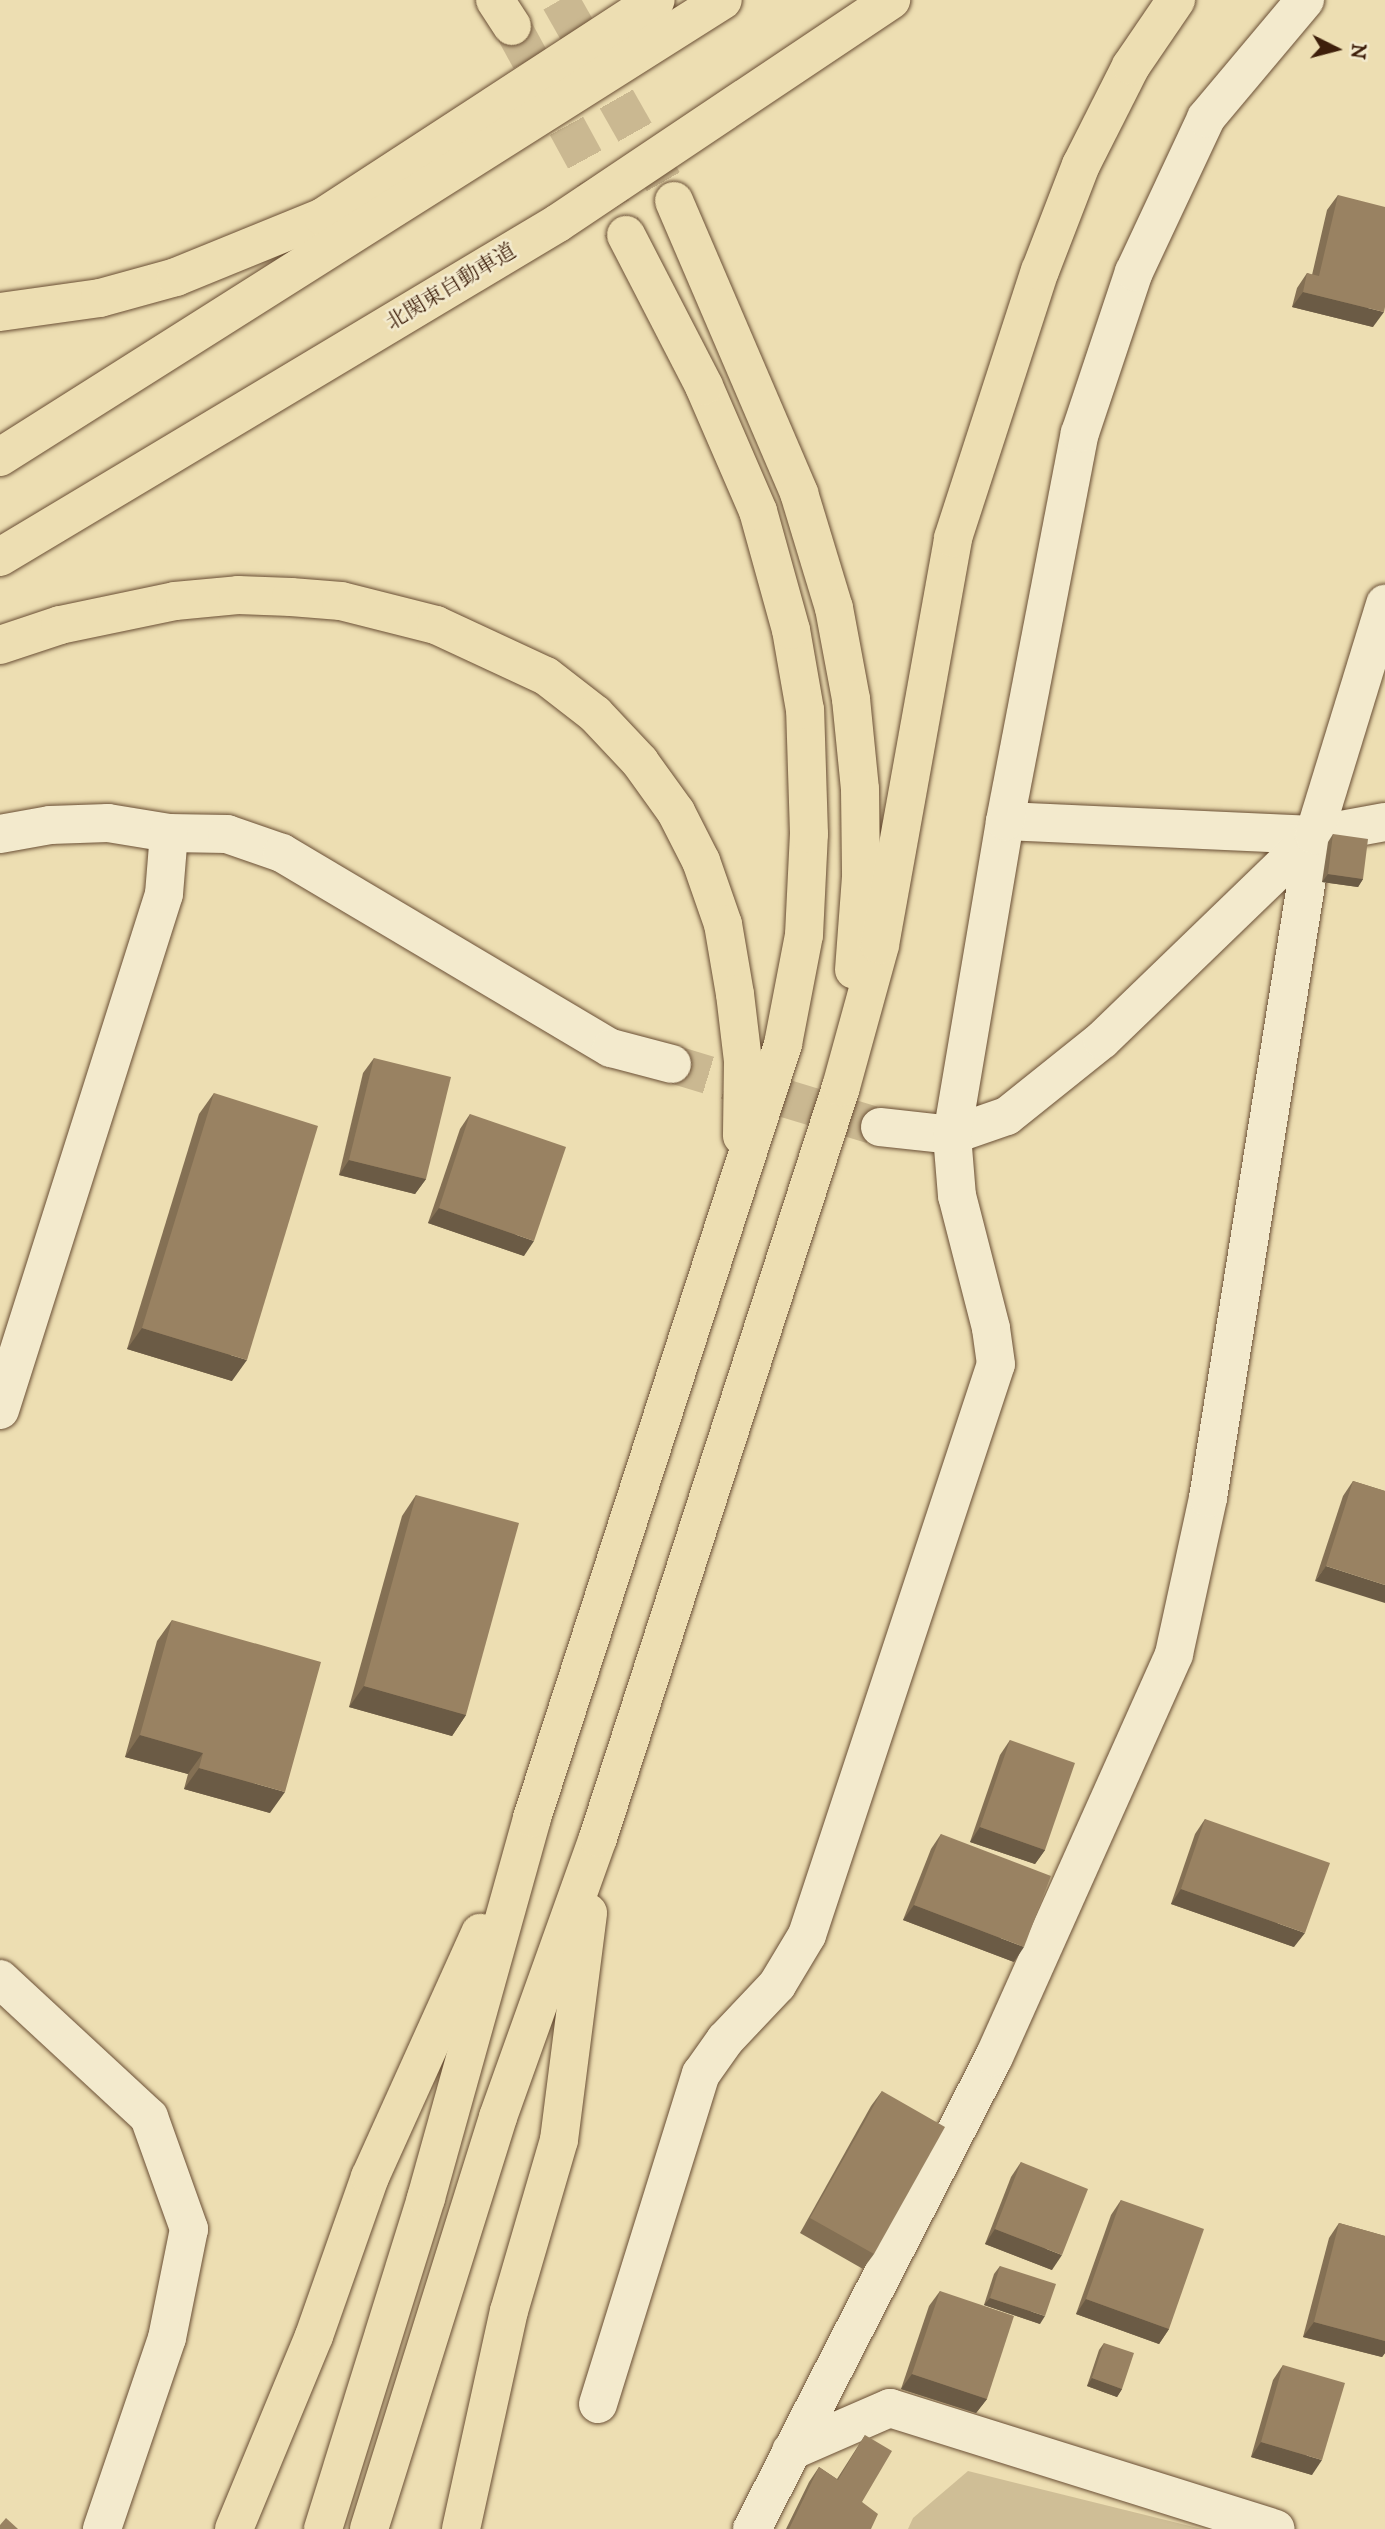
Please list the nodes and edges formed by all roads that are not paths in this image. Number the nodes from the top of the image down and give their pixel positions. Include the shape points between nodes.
1 (656, 0) edge
2 (723, 0) edge
3 (891, 0) edge
4 (1176, 0) edge
5 (1305, 0) edge
6 (674, 201) tunnel mouth
7 (626, 234) tunnel mouth
8 (0, 312) edge
9 (0, 457) edge
10 (0, 557) edge
11 (1385, 604) edge
12 (0, 645) edge
13 (1005, 821) junction
14 (1385, 822) edge
15 (169, 833) junction
16 (0, 834) edge
17 (1314, 835) junction
18 (672, 1064) tunnel mouth
19 (841, 1087) junction
20 (880, 1127) tunnel mouth
21 (952, 1135) junction
22 (731, 1214) junction
23 (0, 1410) edge
24 (532, 1818) junction
25 (598, 1838) junction
26 (0, 1979) edge
27 (598, 2404) dead end
28 (791, 2451) junction
29 (102, 2529) edge
30 (233, 2529) edge
31 (323, 2529) edge
32 (369, 2529) edge
33 (461, 2529) edge
34 (752, 2529) edge
35 (1275, 2529) edge

1 - 8 highway via 323,218 176,277 100,298
2 - 9 highway
3 - 10 highway, 北関東自動車道 via 558,223
4 - 19 highway via 1131,66 1081,165 1040,271 953,538 880,945
5 - 13 street via 1206,118 1134,272 1080,433
6 - 19 highway via 799,493 834,608 851,699 860,789 861,877
7 - 22 highway via 704,386 758,511 790,630 805,710 809,834 804,935 783,1044
11 - 17 street
12 - 22 highway via 71,622 175,601 238,595 341,601 436,625 546,676 595,714 640,762 676,813 723,924 743,1061 743,1129
13 - 17 street
13 - 21 street
14 - 17 street
15 - 16 street via 108,823 50,825
15 - 18 street via 227,834 282,853 611,1048
15 - 23 street via 164,894
17 - 21 street via 1102,1040 1007,1116
17 - 28 street via 1208,1498 1174,1654 994,2057
19 - 25 highway
20 - 21 street
21 - 27 street via 957,1196 995,1352 985,1408 807,1935 777,1985 725,2040 701,2074
22 - 24 highway
24 - 30 highway via 370,2177 314,2336
24 - 31 highway via 426,2198
25 - 32 highway via 498,2117
25 - 33 highway via 559,2140 509,2311
26 - 29 street via 149,2118 189,2229 167,2339
28 - 34 street
28 - 35 street via 890,2409

